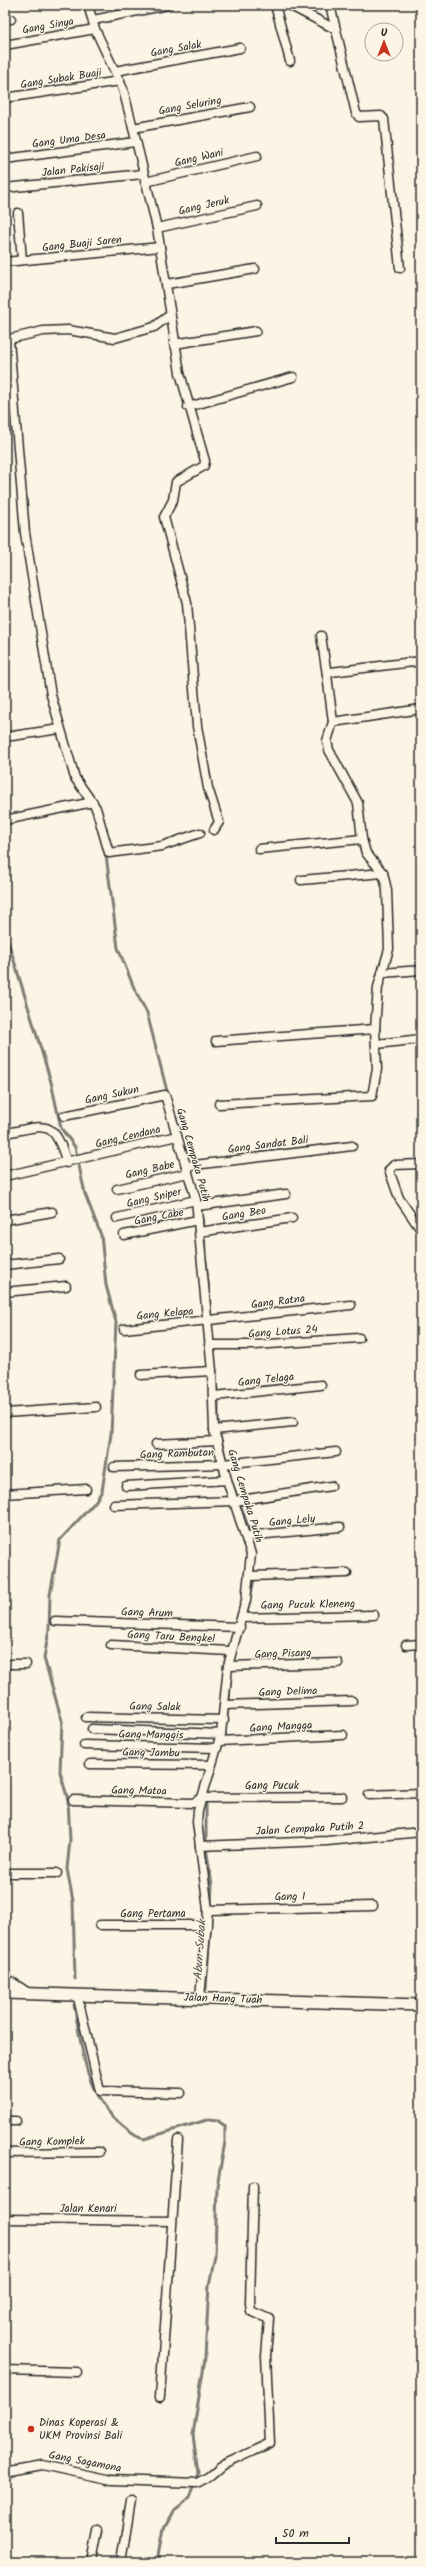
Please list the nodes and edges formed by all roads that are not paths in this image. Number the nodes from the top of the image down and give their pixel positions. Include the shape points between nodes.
1 (88, 5) edge
2 (168, 5) edge
3 (275, 5) edge
4 (289, 5) edge
5 (330, 5) edge
6 (94, 20) junction
7 (95, 29) junction
8 (335, 29) junction
9 (5, 45) edge
10 (240, 48) dead end
11 (290, 61) dead end
12 (115, 71) junction
13 (120, 81) junction
14 (5, 98) edge
15 (250, 107) dead end
16 (133, 128) junction
17 (135, 142) junction
18 (257, 156) dead end
19 (5, 159) edge
20 (144, 178) junction
21 (5, 188) edge
22 (257, 206) dead end
23 (18, 213) dead end
24 (157, 228) junction
25 (160, 247) junction
26 (22, 260) junction
27 (5, 262) edge
28 (400, 268) dead end
29 (255, 269) dead end
30 (167, 284) junction
31 (170, 315) junction
32 (256, 331) dead end
33 (7, 340) edge
34 (174, 344) junction
35 (293, 377) dead end
36 (188, 407) junction
37 (321, 636) dead end
38 (421, 661) edge
39 (327, 676) junction
40 (421, 709) edge
41 (333, 722) junction
42 (60, 729) junction
43 (5, 737) edge
44 (93, 802) junction
45 (5, 820) edge
46 (214, 830) dead end
47 (200, 833) dead end
48 (362, 839) junction
49 (259, 849) dead end
50 (383, 873) junction
51 (301, 880) dead end
52 (421, 970) edge
53 (382, 973) junction
54 (375, 1030) junction
55 (421, 1039) edge
56 (216, 1041) dead end
57 (377, 1044) junction
58 (165, 1095) joint
59 (219, 1104) dead end
60 (64, 1116) dead end
61 (5, 1133) edge
62 (178, 1136) junction
63 (352, 1146) dead end
64 (70, 1162) junction
65 (421, 1164) edge
66 (187, 1170) junction
67 (5, 1176) edge
68 (117, 1189) dead end
69 (286, 1194) dead end
70 (197, 1203) junction
71 (52, 1212) dead end
72 (117, 1218) dead end
73 (292, 1218) dead end
74 (5, 1220) edge
75 (198, 1220) junction
76 (421, 1230) edge
77 (199, 1232) junction
78 (124, 1235) dead end
79 (59, 1259) dead end
80 (5, 1265) edge
81 (66, 1286) dead end
82 (5, 1292) edge
83 (351, 1305) dead end
84 (207, 1322) junction
85 (124, 1329) dead end
86 (359, 1338) dead end
87 (209, 1346) junction
88 (212, 1371) junction
89 (141, 1375) dead end
90 (321, 1385) dead end
91 (214, 1396) junction
92 (96, 1407) dead end
93 (5, 1414) edge
94 (292, 1422) dead end
95 (214, 1430) junction
96 (217, 1442) junction
97 (156, 1444) dead end
98 (336, 1452) dead end
99 (223, 1464) junction
100 (114, 1467) dead end
101 (227, 1480) junction
102 (126, 1486) dead end
103 (331, 1486) dead end
104 (86, 1490) dead end
105 (5, 1494) edge
106 (235, 1501) junction
107 (114, 1505) dead end
108 (340, 1527) dead end
109 (246, 1536) junction
110 (347, 1573) dead end
111 (250, 1576) junction
112 (374, 1615) dead end
113 (243, 1618) junction
114 (55, 1621) dead end
115 (240, 1627) junction
116 (421, 1644) edge
117 (111, 1645) dead end
118 (406, 1645) dead end
119 (231, 1651) junction
120 (338, 1663) dead end
121 (5, 1664) edge
122 (26, 1664) dead end
123 (228, 1666) junction
124 (352, 1701) dead end
125 (225, 1706) junction
126 (86, 1717) dead end
127 (224, 1720) junction
128 (92, 1729) dead end
129 (343, 1735) dead end
130 (219, 1741) junction
131 (84, 1745) dead end
132 (90, 1764) dead end
133 (211, 1765) junction
134 (421, 1793) edge
135 (368, 1795) dead end
136 (342, 1797) dead end
137 (202, 1798) junction
138 (73, 1800) dead end
139 (421, 1832) edge
140 (200, 1846) junction
141 (5, 1873) edge
142 (57, 1873) dead end
143 (374, 1906) dead end
144 (208, 1910) junction
145 (100, 1925) dead end
146 (207, 1925) junction
147 (5, 1979) edge
148 (5, 1993) edge
149 (26, 1993) junction
150 (78, 1994) junction
151 (200, 1998) junction
152 (421, 2005) edge
153 (181, 2093) dead end
154 (5, 2121) edge
155 (16, 2121) dead end
156 (178, 2140) dead end
157 (99, 2152) dead end
158 (5, 2154) edge
159 (253, 2186) dead end
160 (5, 2219) edge
161 (171, 2221) junction
162 (5, 2370) edge
163 (77, 2372) dead end
164 (160, 2397) dead end
165 (5, 2472) edge
166 (132, 2501) dead end
167 (98, 2531) dead end
168 (92, 2562) edge
169 (121, 2562) edge

1 - 6 street
2 - 6 street
3 - 11 street
4 - 8 street
5 - 8 street
6 - 7 street
7 - 9 street, Gang Sinya
7 - 12 street
8 - 28 street via 357,116 381,116 384,119
10 - 12 street, Gang Salak
12 - 13 street
13 - 14 street, Gang Subak Buaji
13 - 16 street
15 - 16 street, Gang Seluring
16 - 17 street
17 - 19 street, Gang Uma Desa
17 - 20 street
18 - 20 street, Gang Wani
20 - 21 street, Jalan Pakisaji
20 - 24 street
22 - 24 street, Gang Jeruk
23 - 26 street
24 - 25 street
25 - 26 street, Gang Buaji Saren
25 - 30 street
26 - 27 street, Gang Buaji Saren
29 - 30 street
30 - 31 street
31 - 33 street via 154,327 115,338 68,330 43,331
31 - 34 street
32 - 34 street
33 - 42 street via 25,533 50,688
34 - 36 street
35 - 36 street
36 - 46 street via 205,465 176,482 173,500 164,517 164,525 179,568 187,603 197,726 208,788 220,822
37 - 39 street
38 - 39 street via 332,672
39 - 41 street
40 - 41 street
41 - 48 street via 328,731 329,750 358,803
42 - 43 street
42 - 44 street via 75,778
44 - 45 street
44 - 47 street via 109,853 162,846
48 - 49 street
48 - 50 street via 366,853
50 - 51 street
50 - 53 street via 387,890 390,936
52 - 53 street
53 - 54 street via 378,987
54 - 56 street
54 - 57 street
55 - 57 street
57 - 59 street via 377,1069 372,1096
58 - 60 street, Gang Sukun
58 - 62 street, Gang Cempaka Putih
61 - 64 street via 45,1126 53,1129
62 - 64 street, Gang Cendana
62 - 66 street, Gang Cempaka Putih
63 - 66 street, Gang Sandat Bali
64 - 67 street
65 - 76 street via 394,1165 388,1170 399,1198
66 - 68 street, Gang Babe
66 - 70 street, Gang Cempaka Putih
69 - 70 street, Gang Sniper
70 - 72 street, Gang Sniper
70 - 75 street, Gang Cempaka Putih
71 - 74 street
73 - 77 street, Gang Beo
75 - 77 street, Gang Cempaka Putih
75 - 78 street, Gang Cabe
77 - 84 street, Gang Cempaka Putih
79 - 80 street
81 - 82 street
83 - 84 street, Gang Ratna
84 - 85 street, Gang Kelapa
84 - 87 street, Gang Cempaka Putih
86 - 87 street, Gang Lotus 24 via 255,1346
87 - 88 street, Gang Cempaka Putih
88 - 89 street
88 - 91 street, Gang Cempaka Putih
90 - 91 street, Gang Telaga
91 - 95 street, Gang Cempaka Putih
92 - 93 street
94 - 95 street
95 - 96 street, Gang Cempaka Putih
96 - 97 street
96 - 99 street, Gang Cempaka Putih
98 - 99 street, Gang Rambutan
99 - 100 street, Gang Rambutan
99 - 101 street, Gang Cempaka Putih
101 - 102 street
101 - 106 street, Gang Cempaka Putih
103 - 106 street
104 - 105 street
106 - 107 street
106 - 109 street, Gang Cempaka Putih
108 - 109 street, Gang Lely
109 - 111 street, Gang Cempaka Putih via 251,1554
110 - 111 street
111 - 113 street, Gang Cempaka Putih
112 - 113 street, Gang Pucuk Kleneng
113 - 115 street, Gang Cempaka Putih
114 - 115 street, Gang Arum
115 - 119 street, Gang Cempaka Putih
116 - 118 street
117 - 119 street, Gang Taru Bengkel
119 - 123 street, Gang Cempaka Putih
120 - 123 street, Gang Pisang
121 - 122 street
123 - 125 street, Gang Cempaka Putih
124 - 125 street, Gang Delima
125 - 127 street, Gang Cempaka Putih
126 - 127 street, Gang Salak
127 - 130 street, Gang Cempaka Putih
128 - 130 street
129 - 130 street, Gang Mangga
130 - 131 street, Gang Manggis
130 - 133 street, Gang Cempaka Putih
132 - 133 street, Gang Jambu
133 - 137 street, Gang Cempaka Putih
134 - 135 street
136 - 137 street, Gang Pucuk
137 - 138 street, Gang Matoa via 193,1803
137 - 140 street, Gang Cempaka Putih via 197,1822
139 - 140 street, Jalan Cempaka Putih 2 via 327,1841
140 - 144 street, Gang Cempaka Putih
141 - 142 street
143 - 144 street, Gang 1
144 - 146 street, Gang Cempaka Putih
145 - 146 street, Gang Pertama
146 - 151 street, Gang Cempaka Putih
147 - 149 main road
148 - 149 main road, Jalan Hang Tuah
149 - 150 main road, Jalan Hang Tuah
150 - 151 main road, Jalan Hang Tuah
150 - 153 street via 100,2091
151 - 152 main road, Jalan Hang Tuah
154 - 155 street
156 - 161 street
157 - 158 street, Gang Komplek
159 - 165 street, Gang Sagamona via 250,2302 251,2311 269,2319 266,2356 270,2443 221,2466 197,2483 112,2480 49,2466
160 - 161 street, Jalan Kenari
161 - 164 street
162 - 163 street
166 - 169 street
167 - 168 street

